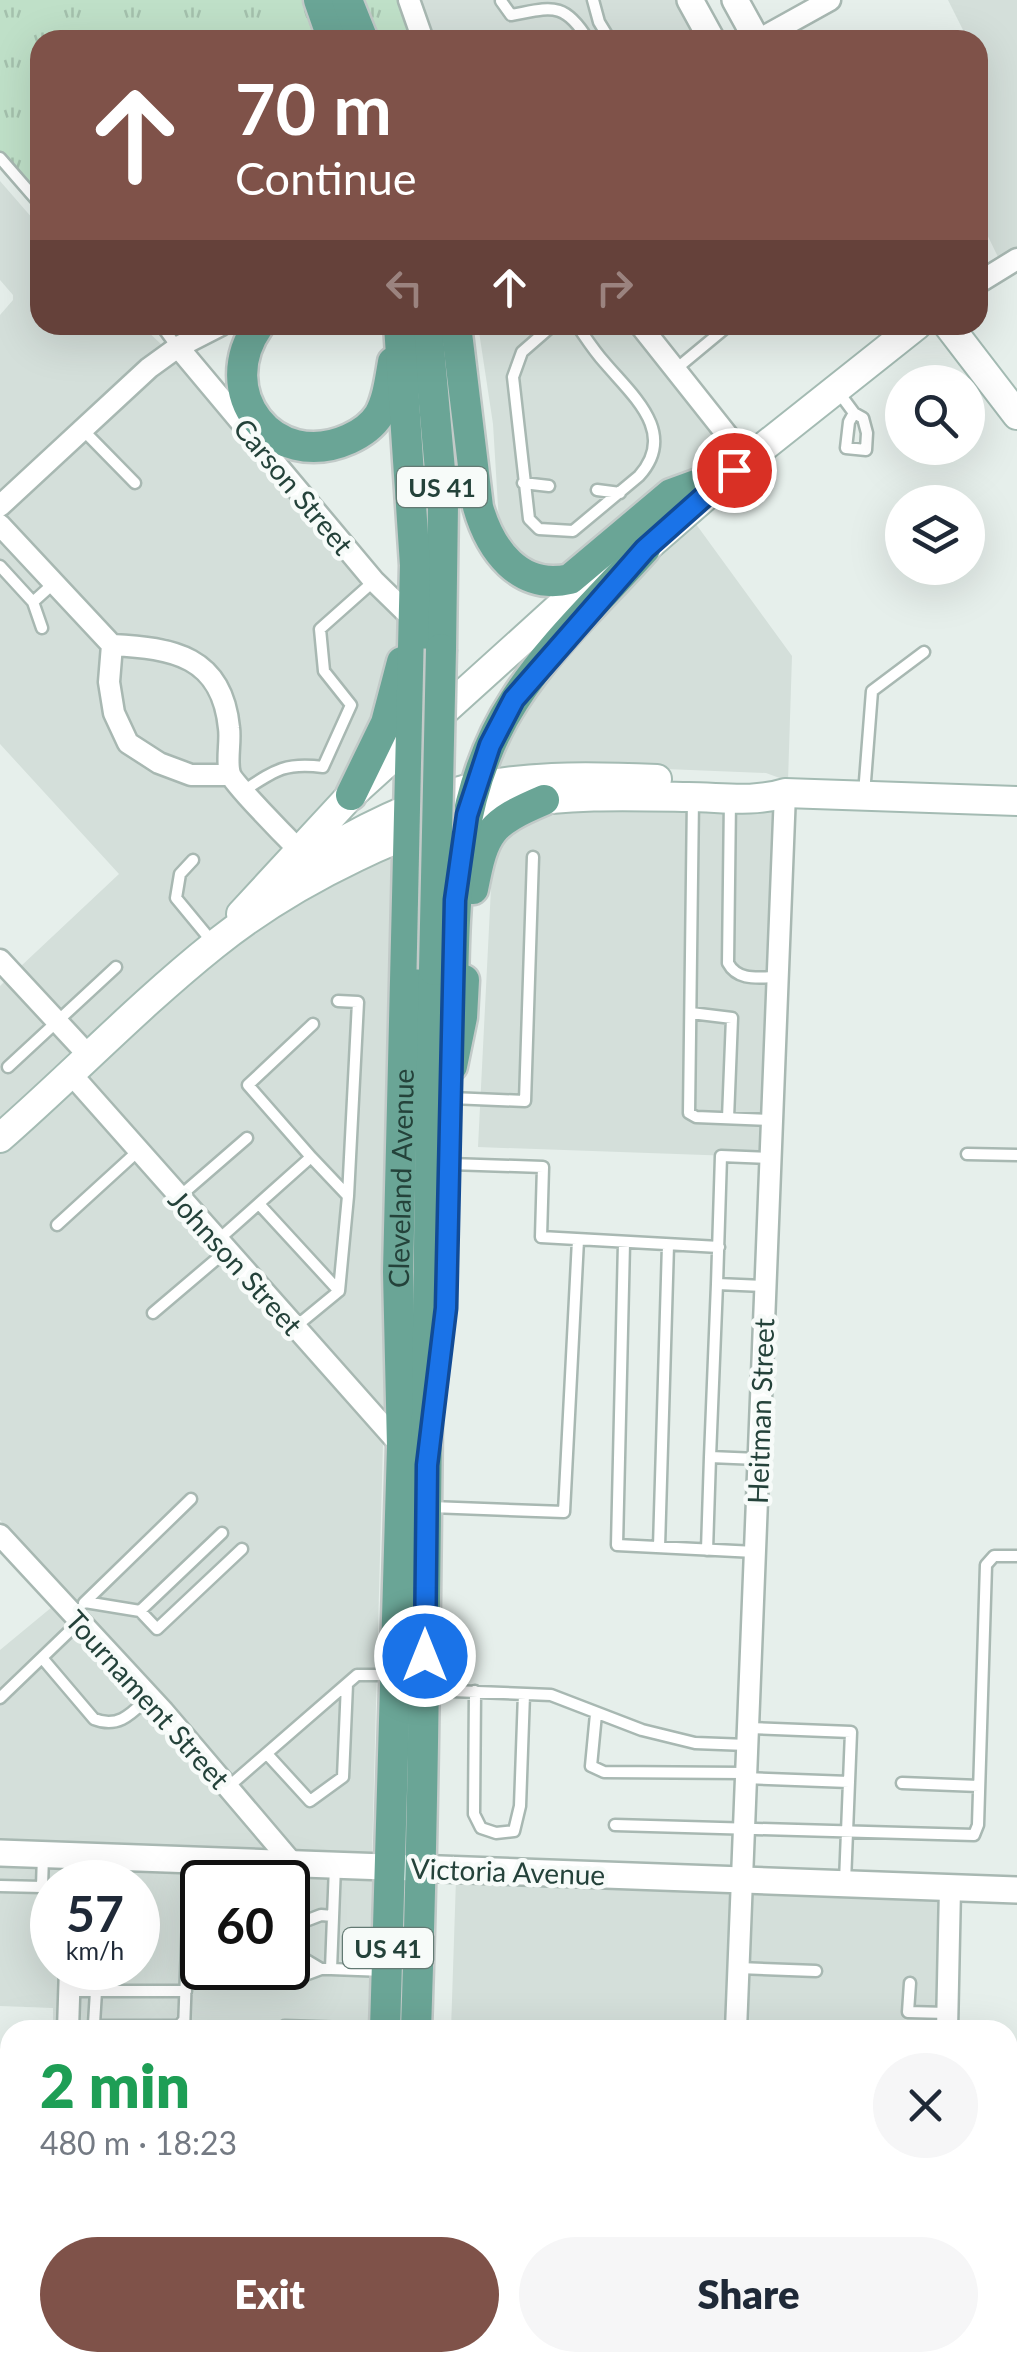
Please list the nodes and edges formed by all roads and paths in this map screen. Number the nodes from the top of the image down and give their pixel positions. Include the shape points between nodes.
1 (409, 0) edge
2 (593, 0) edge
3 (690, 0) edge
4 (735, 0) edge
5 (830, 0) edge
6 (500, 1) edge
7 (329, 2) edge
8 (332, 30) edge
9 (354, 30) edge
10 (420, 30) edge
11 (582, 30) edge
12 (604, 30) edge
13 (706, 30) edge
14 (752, 30) edge
15 (776, 30) edge
16 (0, 158) edge
17 (30, 192) edge
18 (1017, 260) edge
19 (988, 276) edge
20 (168, 335) edge
21 (202, 335) edge
22 (252, 335) edge
23 (406, 335) edge
24 (409, 335) edge
25 (411, 335) edge
26 (457, 335) edge
27 (542, 335) edge
28 (584, 335) edge
29 (648, 335) edge
30 (716, 335) edge
31 (879, 335) edge
32 (904, 335) edge
33 (956, 335) edge
34 (178, 348) junction
35 (676, 370) junction
36 (843, 383) junction
37 (854, 413) dead end
38 (1017, 415) edge
39 (83, 430) junction
40 (741, 465) junction
41 (523, 483) junction
42 (135, 484) dead end
43 (548, 486) dead end
44 (597, 490) dead end
45 (620, 492) junction
46 (0, 506) edge
47 (0, 525) edge
48 (645, 549) junction
49 (0, 566) edge
50 (374, 581) junction
51 (54, 583) junction
52 (32, 602) junction
53 (415, 621) junction
54 (42, 628) dead end
55 (112, 645) junction
56 (924, 652) dead end
57 (412, 753) junction
58 (238, 783) junction
59 (785, 792) junction
60 (864, 795) junction
61 (351, 796) junction
62 (694, 797) junction
63 (730, 798) junction
64 (464, 799) junction
65 (544, 800) junction
66 (1017, 802) edge
67 (408, 823) junction
68 (298, 849) junction
69 (533, 857) dead end
70 (193, 860) dead end
71 (259, 892) junction
72 (215, 944) junction
73 (0, 960) edge
74 (116, 967) dead end
75 (778, 977) junction
76 (338, 1001) dead end
77 (690, 1013) junction
78 (58, 1022) junction
79 (313, 1024) dead end
80 (81, 1066) junction
81 (452, 1066) junction
82 (8, 1067) dead end
83 (451, 1098) junction
84 (728, 1118) junction
85 (772, 1120) junction
86 (0, 1138) edge
87 (247, 1138) dead end
88 (138, 1152) junction
89 (967, 1154) dead end
90 (1017, 1156) edge
91 (311, 1158) junction
92 (770, 1158) junction
93 (450, 1164) junction
94 (348, 1196) junction
95 (178, 1198) junction
96 (259, 1204) junction
97 (58, 1225) dead end
98 (578, 1240) junction
99 (624, 1243) junction
100 (668, 1245) junction
101 (222, 1246) junction
102 (719, 1247) junction
103 (717, 1284) junction
104 (765, 1286) junction
105 (339, 1292) junction
106 (152, 1313) dead end
107 (294, 1328) junction
108 (414, 1456) junction
109 (710, 1457) junction
110 (758, 1458) junction
111 (191, 1499) dead end
112 (425, 1507) junction
113 (222, 1533) dead end
114 (3, 1546) edge
115 (659, 1547) junction
116 (242, 1549) dead end
117 (707, 1550) junction
118 (755, 1552) junction
119 (1017, 1556) edge
120 (140, 1610) junction
121 (79, 1613) junction
122 (43, 1658) junction
123 (395, 1676) junction
124 (347, 1684) junction
125 (425, 1690) junction
126 (475, 1691) junction
127 (524, 1694) junction
128 (149, 1696) junction
129 (0, 1698) edge
130 (596, 1714) junction
131 (747, 1736) junction
132 (267, 1754) junction
133 (745, 1776) junction
134 (849, 1782) junction
135 (902, 1783) dead end
136 (979, 1786) junction
137 (228, 1787) junction
138 (615, 1825) dead end
139 (743, 1828) junction
140 (848, 1832) junction
141 (0, 1852) edge
142 (43, 1855) junction
143 (44, 1860) edge
144 (53, 1860) edge
145 (289, 1860) edge
146 (310, 1866) edge
147 (334, 1866) junction
148 (390, 1867) junction
149 (422, 1868) junction
150 (741, 1879) junction
151 (845, 1884) junction
152 (0, 1886) edge
153 (30, 1887) edge
154 (950, 1888) junction
155 (1017, 1890) edge
156 (310, 1907) edge
157 (327, 1916) junction
158 (310, 1920) edge
159 (310, 1962) edge
160 (738, 1968) junction
161 (326, 1969) junction
162 (387, 1971) junction
163 (816, 1971) dead end
164 (310, 1974) edge
165 (910, 1982) dead end
166 (70, 1991) joint
167 (96, 1992) junction
168 (186, 1992) joint
169 (69, 2020) edge
170 (94, 2020) edge
171 (185, 2020) edge
172 (385, 2020) edge
173 (416, 2020) edge
174 (736, 2020) edge
175 (939, 2020) edge
176 (947, 2020) edge

1 - 10 street
2 - 12 lane
3 - 13 street
4 - 14 street
5 - 15 street
6 - 11 lane via 511,15 554,7
7 - 8 main road
7 - 9 main road
16 - 17 lane
18 - 19 street
20 - 34 lane
21 - 34 street
22 - 23 main road via 241,362 245,398 255,416 278,438 314,447 343,442 378,416
24 - 53 main road, Cleveland Avenue / US 41
25 - 108 main road, Cleveland Avenue / US 41, bridge via 443,504 428,1225
26 - 40 main road via 486,533 504,560 532,578 570,578 671,494
27 - 41 lane via 517,358 513,376
28 - 45 lane via 654,433 648,466
29 - 35 street
30 - 35 lane
31 - 36 main road
32 - 36 main road
33 - 38 main road
34 - 39 street
34 - 50 street, Carson Street
35 - 40 street
36 - 37 lane
36 - 40 main road
39 - 42 lane
39 - 46 street
40 - 48 main road
41 - 43 lane
41 - 45 lane via 529,519 546,530 580,527
44 - 45 lane
47 - 51 street
48 - 57 main road via 557,608
48 - 64 main road via 514,699
49 - 52 lane
50 - 53 street, Carson Street
50 - 58 lane via 320,630 324,671 351,705 323,766 298,764
51 - 52 lane
51 - 55 street
52 - 54 lane
53 - 57 main road, Cleveland Avenue / US 41
53 - 61 main road via 386,723
55 - 58 street via 162,648 194,660 212,678 227,704
55 - 58 street via 114,713 128,743 191,775
56 - 60 lane via 872,691
57 - 61 main road
57 - 67 main road, Cleveland Avenue / US 41
58 - 68 street
59 - 60 main road
59 - 63 main road via 764,800
59 - 64 main road via 766,783 570,777
59 - 75 street, Heitman Street
60 - 66 main road
61 - 68 main road
62 - 63 main road
62 - 65 main road
62 - 77 lane
63 - 75 lane via 728,963 742,977
64 - 65 main road
64 - 67 main road
64 - 81 main road
65 - 81 main road via 506,816 489,833 479,859
67 - 71 main road via 336,844
67 - 72 main road
67 - 108 main road, Cleveland Avenue / US 41 via 398,1272
68 - 71 main road
69 - 83 lane via 525,1100
70 - 72 lane via 180,874 176,898
71 - 72 main road
72 - 80 main road
73 - 78 street, Johnson Street
74 - 78 lane
75 - 85 street, Heitman Street
76 - 94 lane via 358,1002
77 - 84 lane via 689,1113
77 - 84 lane via 732,1018
78 - 80 street, Johnson Street
78 - 82 lane
79 - 91 lane via 248,1085
80 - 86 main road
80 - 88 street, Johnson Street
81 - 83 main road
83 - 93 main road
84 - 85 lane
85 - 92 street, Heitman Street
87 - 95 lane
88 - 95 street, Johnson Street
88 - 97 lane
89 - 90 lane
91 - 94 lane
91 - 96 lane
92 - 102 lane via 721,1156
92 - 104 street, Heitman Street
93 - 98 lane via 543,1168 541,1237
93 - 108 main road via 442,1348
94 - 105 lane
95 - 101 street, Johnson Street
96 - 101 lane
96 - 105 lane
98 - 99 lane
98 - 112 lane via 564,1512
99 - 100 lane
99 - 115 lane via 617,1545
100 - 102 lane
100 - 115 lane
101 - 106 lane
101 - 107 street, Johnson Street
102 - 103 lane
103 - 104 lane
103 - 109 lane
104 - 110 street, Heitman Street
105 - 107 lane
107 - 108 street, Johnson Street
108 - 112 main road, Cleveland Avenue / US 41
108 - 123 main road, Cleveland Avenue / US 41
109 - 110 lane
109 - 117 lane
110 - 118 street, Heitman Street
111 - 121 lane
112 - 125 main road, Cleveland Avenue / US 41
113 - 120 lane
114 - 121 street, Tournament Street
115 - 117 lane
116 - 120 lane via 158,1630
117 - 118 lane
118 - 131 street, Heitman Street
119 - 136 lane via 994,1556 986,1565
120 - 121 lane
121 - 122 lane
121 - 128 street, Tournament Street
122 - 128 lane via 102,1722 120,1722
122 - 129 lane
123 - 124 lane via 357,1675
123 - 148 main road, Cleveland Avenue / US 41
124 - 132 lane
124 - 132 lane via 343,1777 310,1800
125 - 126 lane
125 - 149 main road, Cleveland Avenue / US 41
126 - 127 lane
126 - 127 lane via 474,1814 481,1828 496,1833 514,1831 520,1806
127 - 130 lane via 551,1696
128 - 137 street, Tournament Street
130 - 131 lane via 695,1743
130 - 133 lane via 591,1766 604,1772
131 - 133 street, Heitman Street
131 - 134 lane via 851,1732
132 - 137 lane
133 - 134 lane
133 - 139 street, Heitman Street
134 - 140 lane
135 - 136 lane
136 - 140 lane via 974,1834
137 - 145 street, Tournament Street
138 - 139 lane
139 - 140 lane
139 - 150 street, Heitman Street
140 - 151 lane
141 - 142 street, Victoria Avenue
142 - 143 lane
142 - 144 street, Victoria Avenue
146 - 147 street, Victoria Avenue
147 - 148 street, Victoria Avenue
147 - 157 lane
148 - 149 street, Victoria Avenue
148 - 162 main road, Cleveland Avenue / US 41
149 - 150 street, Victoria Avenue
149 - 173 main road, Cleveland Avenue / US 41
150 - 151 street, Victoria Avenue
150 - 160 street, Heitman Street
151 - 154 street, Victoria Avenue
152 - 153 lane
154 - 155 street, Victoria Avenue
154 - 176 street
156 - 157 lane
157 - 158 lane
157 - 161 lane
159 - 161 lane
160 - 163 lane
160 - 174 street, Heitman Street
161 - 162 lane
161 - 164 lane
162 - 172 main road, Cleveland Avenue / US 41
165 - 175 lane via 908,2012
166 - 167 lane
166 - 169 street
167 - 168 lane
167 - 170 lane
168 - 171 lane

